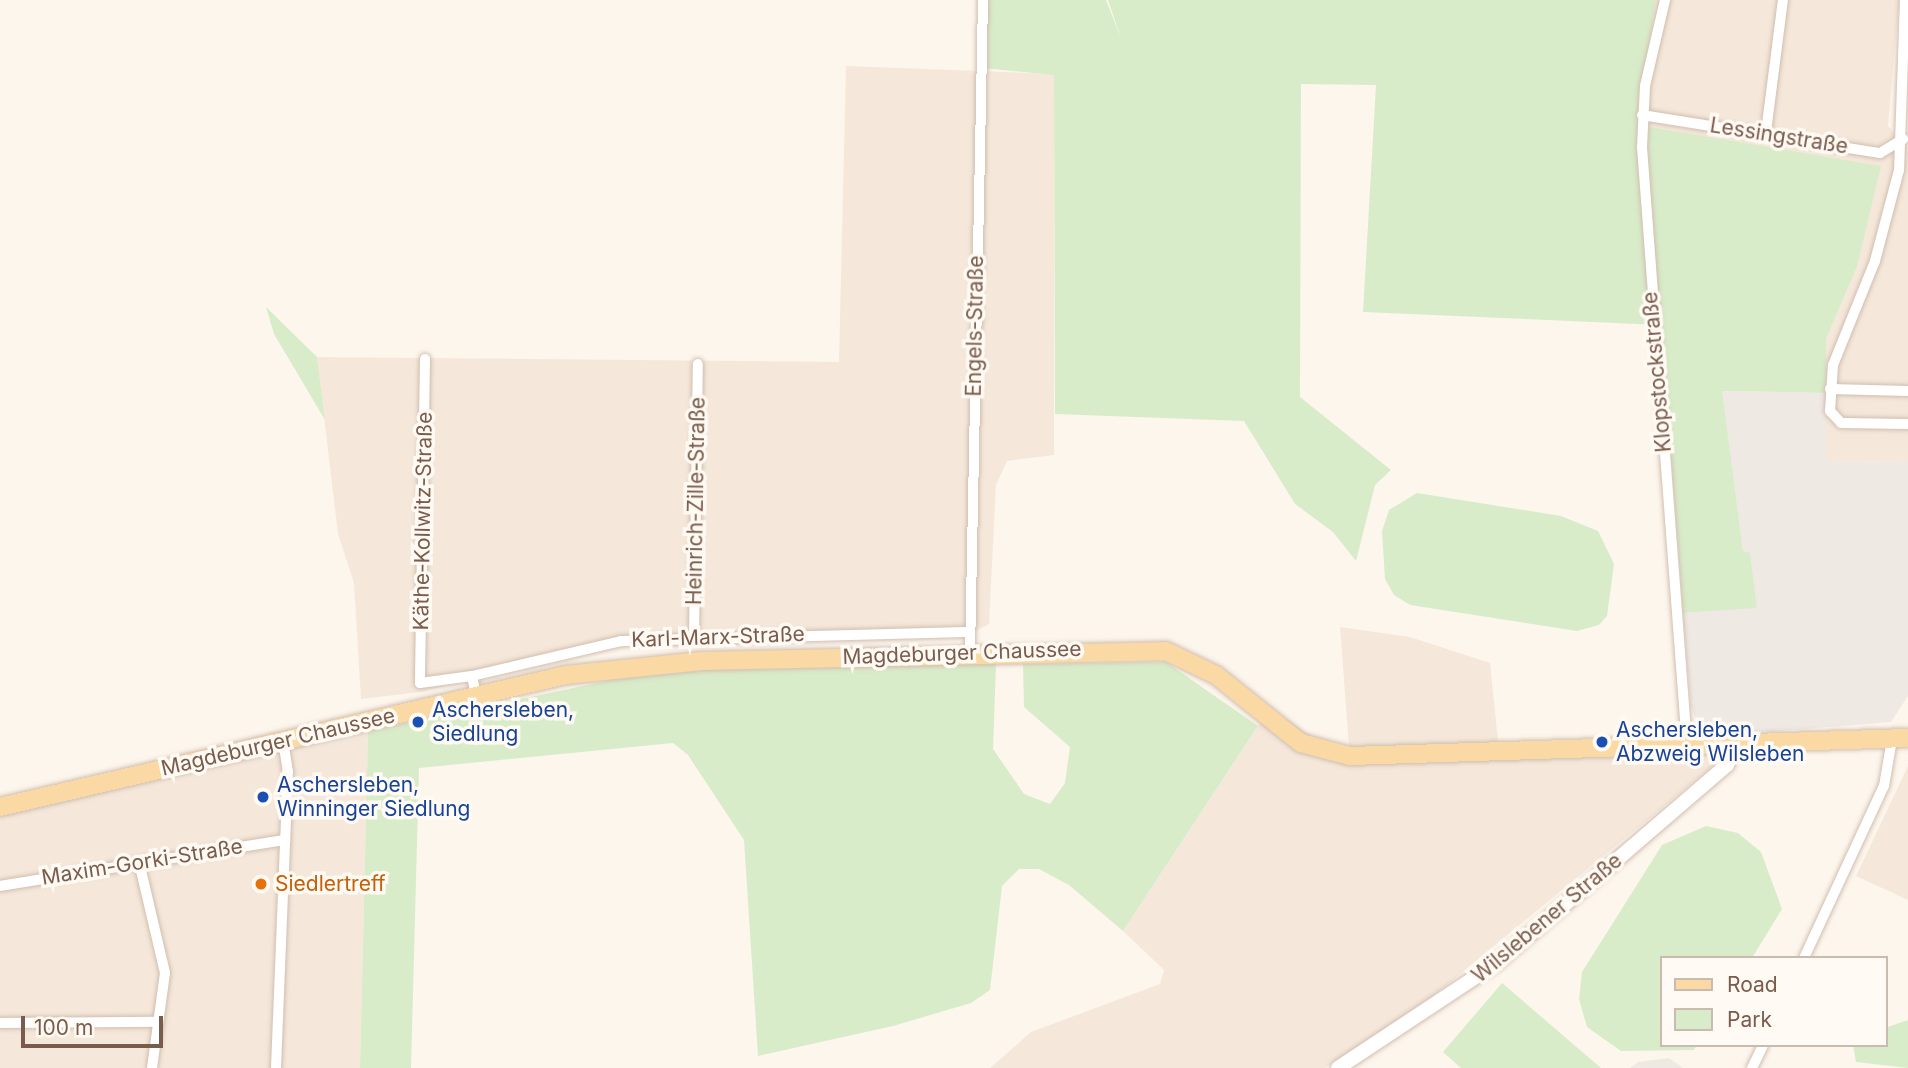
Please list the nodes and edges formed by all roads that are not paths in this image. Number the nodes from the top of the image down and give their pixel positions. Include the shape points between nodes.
1 (983, 0) edge
2 (1665, 0) edge
3 (1783, 0) edge
4 (1905, 0) edge
5 (1643, 115) junction
6 (1766, 132) junction
7 (1904, 140) edge
8 (425, 359) dead end
9 (698, 365) dead end
10 (1830, 389) junction
11 (1908, 391) edge
12 (1908, 424) edge
13 (969, 632) junction
14 (694, 637) junction
15 (970, 653) junction
16 (472, 676) junction
17 (420, 683) joint
18 (476, 695) junction
19 (1900, 738) edge
20 (282, 741) junction
21 (1734, 745) junction
22 (1687, 746) junction
23 (0, 807) edge
24 (285, 840) junction
25 (139, 862) junction
26 (0, 886) edge
27 (1805, 956) edge
28 (158, 1022) junction
29 (0, 1023) edge
30 (1762, 1047) edge
31 (152, 1068) edge
32 (276, 1068) edge
33 (1338, 1068) edge
34 (1752, 1068) edge

1 - 13 street, Engels-Straße
2 - 5 street, Klopstockstraße
3 - 6 street
4 - 7 street via 1896,121
5 - 6 street, Lessingstraße
5 - 22 street, Klopstockstraße
6 - 7 street, Lessingstraße via 1880,153
7 - 10 street via 1889,219 1833,365
8 - 17 street, Käthe-Kollwitz-Straße
9 - 14 street, Heinrich-Zille-Straße
10 - 11 street
10 - 12 street via 1830,411 1841,423
13 - 14 street, Karl-Marx-Straße
13 - 15 street, Engels-Straße
14 - 16 street, Karl-Marx-Straße via 596,645
15 - 18 main road, Magdeburger Chaussee via 657,663
15 - 22 main road, Magdeburger Chaussee via 1166,650 1216,675 1301,743 1340,755
16 - 17 street, Karl-Marx-Straße
16 - 18 street
18 - 20 main road, Magdeburger Chaussee
19 - 21 main road, Magdeburger Chaussee
19 - 27 street
20 - 23 main road, Magdeburger Chaussee
20 - 24 street
21 - 22 main road, Magdeburger Chaussee
21 - 33 street, Wilslebener Straße via 1727,765 1498,962
24 - 25 street, Maxim-Gorki-Straße
24 - 32 street
25 - 26 street, Maxim-Gorki-Straße
25 - 28 street via 164,959
28 - 29 street
28 - 31 street
30 - 34 street

